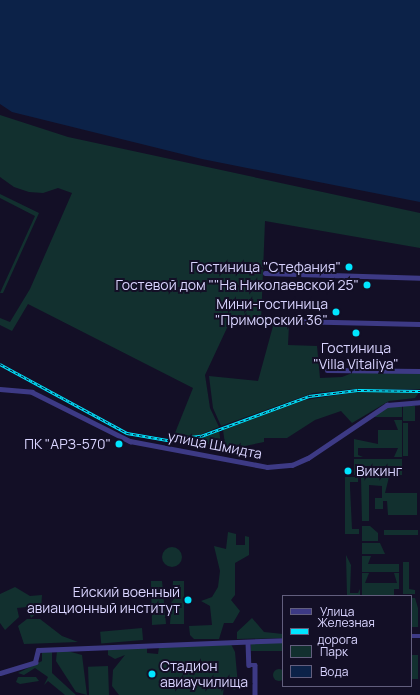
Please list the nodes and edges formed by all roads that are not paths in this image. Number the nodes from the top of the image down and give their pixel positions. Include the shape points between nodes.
1 (265, 273) dead end
2 (420, 278) edge
3 (290, 321) dead end
4 (420, 324) edge
5 (327, 370) dead end
6 (420, 371) edge
7 (0, 389) edge
8 (420, 402) edge
9 (282, 640) edge
10 (248, 642) junction
11 (0, 673) edge
12 (255, 695) edge

1 - 2 street
3 - 4 street
5 - 6 street
7 - 8 street, улица Шмидта via 32,392 130,441 268,467 292,465 308,458 387,405
9 - 10 street
10 - 11 street via 38,650 34,662
10 - 12 street via 249,665 255,665

